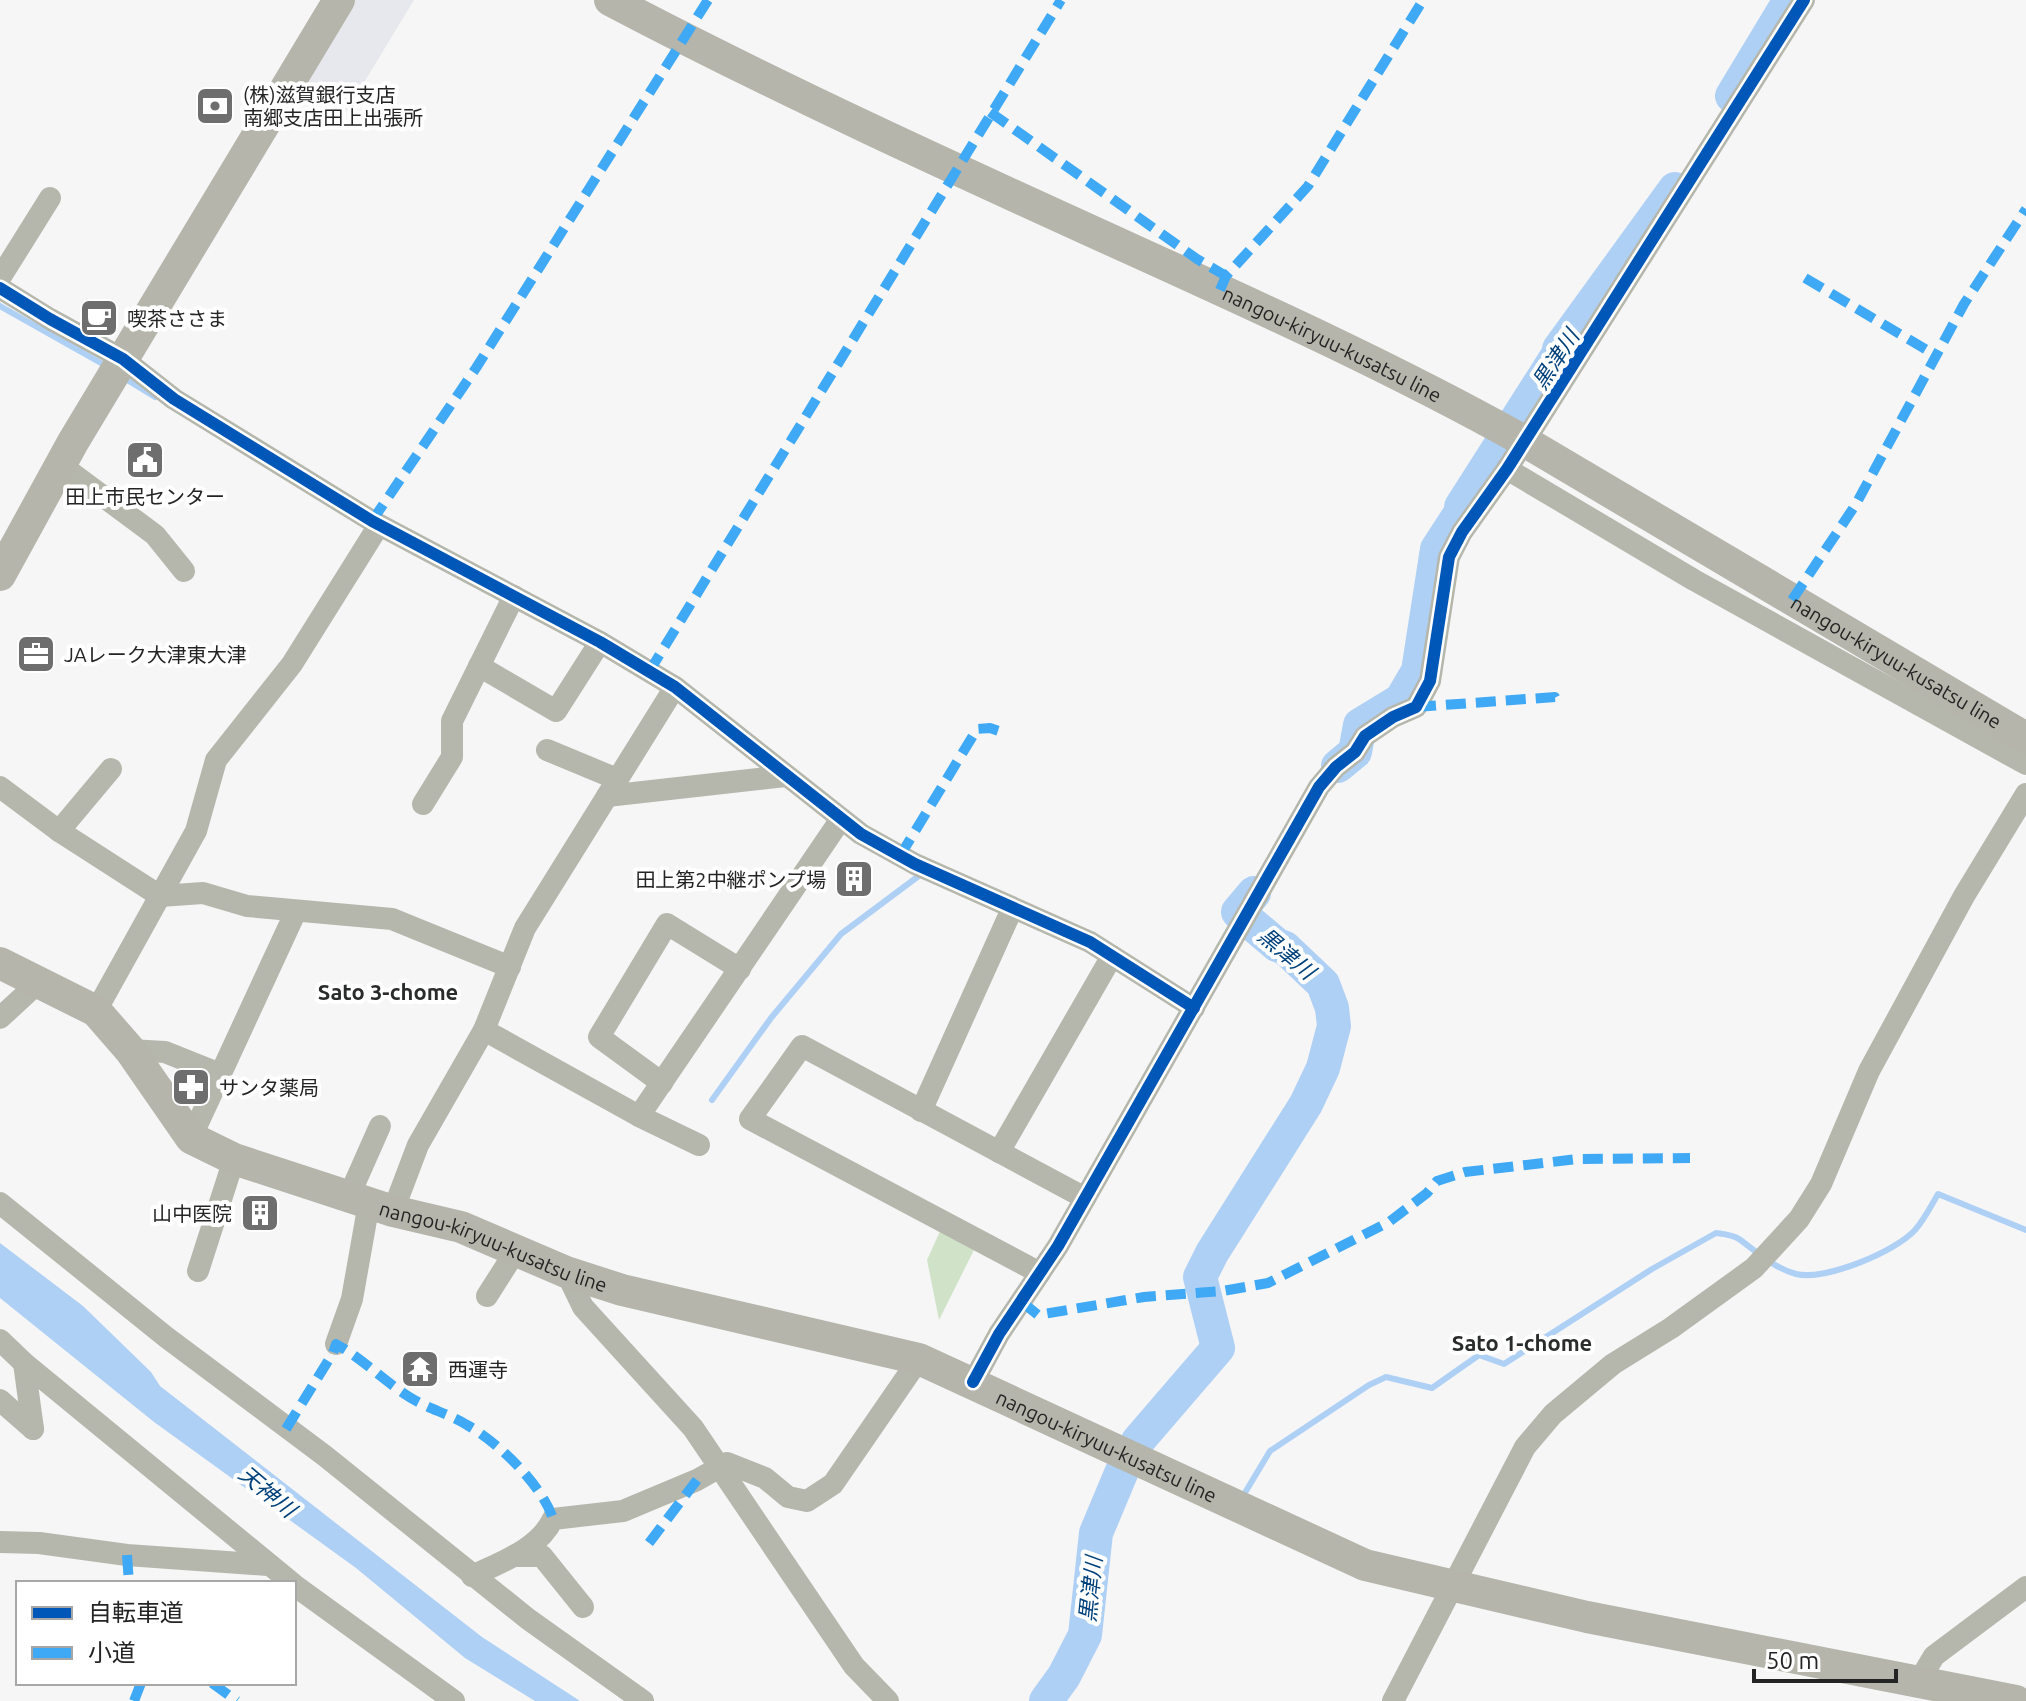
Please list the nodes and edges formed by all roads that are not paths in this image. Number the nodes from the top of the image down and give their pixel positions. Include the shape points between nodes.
1 (339, 0) edge
2 (610, 0) edge
3 (1804, 0) edge
4 (50, 198) dead end
5 (0, 278) edge
6 (0, 288) edge
7 (123, 359) junction
8 (1524, 441) junction
9 (61, 465) junction
10 (1507, 469) junction
11 (379, 525) junction
12 (184, 571) dead end
13 (0, 575) edge
14 (514, 596) junction
15 (600, 642) junction
16 (479, 666) junction
17 (675, 687) junction
18 (2026, 738) edge
19 (547, 750) dead end
20 (2026, 764) edge
21 (111, 769) dead end
22 (785, 776) junction
23 (0, 787) edge
24 (612, 788) junction
25 (2026, 794) edge
26 (423, 804) dead end
27 (841, 819) junction
28 (59, 831) junction
29 (160, 896) junction
30 (1012, 909) junction
31 (296, 911) junction
32 (1112, 956) junction
33 (0, 963) edge
34 (510, 967) junction
35 (740, 969) junction
36 (39, 982) junction
37 (1194, 1008) junction
38 (96, 1011) junction
39 (0, 1018) edge
40 (484, 1030) junction
41 (130, 1050) junction
42 (220, 1074) junction
43 (662, 1083) junction
44 (921, 1111) junction
45 (639, 1116) junction
46 (380, 1126) dead end
47 (191, 1138) junction
48 (699, 1145) dead end
49 (999, 1152) junction
50 (234, 1159) junction
51 (1085, 1198) junction
52 (0, 1203) edge
53 (370, 1203) junction
54 (515, 1252) junction
55 (198, 1271) dead end
56 (566, 1272) junction
57 (1040, 1273) junction
58 (487, 1296) dead end
59 (1, 1341) edge
60 (336, 1344) dead end
61 (919, 1359) junction
62 (24, 1363) junction
63 (973, 1382) junction
64 (0, 1400) edge
65 (720, 1469) junction
66 (0, 1542) edge
67 (513, 1556) junction
68 (268, 1565) junction
69 (472, 1576) junction
70 (289, 1581) edge
71 (296, 1586) edge
72 (1452, 1587) junction
73 (2026, 1587) edge
74 (583, 1607) dead end
75 (1919, 1681) junction
76 (454, 1701) edge
77 (643, 1701) edge
78 (888, 1701) edge
79 (1393, 1701) edge
80 (2016, 1701) edge

1 - 7 main road
2 - 8 main road, nangou-kiryuu-kusatsu line via 956,169 1381,366
3 - 8 street
4 - 5 street
6 - 7 street
7 - 9 main road
7 - 11 street via 174,399
8 - 10 street
8 - 18 main road, nangou-kiryuu-kusatsu line
9 - 12 street via 155,535
9 - 13 main road
10 - 20 street via 1694,580
10 - 37 street via 1449,557 1430,681 1416,707 1365,736 1319,787
11 - 14 street
11 - 29 street via 292,664 216,760 196,831
14 - 15 street
14 - 16 street
15 - 16 street via 556,711
15 - 17 street
16 - 26 street via 452,721 452,757
17 - 22 street
17 - 24 street
19 - 24 street
21 - 28 street
22 - 24 street
22 - 27 street
23 - 28 street
24 - 34 street via 525,928
25 - 72 street via 1869,1071 1821,1184 1799,1219 1754,1268 1613,1364 1553,1414 1525,1447
27 - 30 street via 915,864
27 - 35 street
28 - 29 street
29 - 31 street via 203,893 247,906
29 - 38 street
30 - 32 street
30 - 44 street
31 - 34 street via 392,919
31 - 42 street
32 - 37 street
32 - 49 street
33 - 36 main road, nangou-kiryuu-kusatsu line
34 - 40 street
35 - 43 street
35 - 43 street via 667,924 599,1037
36 - 38 main road, nangou-kiryuu-kusatsu line
36 - 39 street
37 - 51 street
38 - 41 main road, nangou-kiryuu-kusatsu line
40 - 45 street
40 - 53 street via 418,1145
41 - 42 street via 165,1052
41 - 47 main road, nangou-kiryuu-kusatsu line
42 - 47 street
43 - 45 street
44 - 49 street
44 - 57 street via 802,1046 750,1119
45 - 48 street
46 - 53 street
47 - 50 main road, nangou-kiryuu-kusatsu line
49 - 51 street
50 - 53 main road, nangou-kiryuu-kusatsu line
50 - 55 street
51 - 57 street
52 - 69 street
53 - 54 main road, nangou-kiryuu-kusatsu line via 461,1227
53 - 60 street via 352,1299
54 - 56 main road, nangou-kiryuu-kusatsu line
54 - 58 street
56 - 61 main road, nangou-kiryuu-kusatsu line via 622,1290
56 - 65 street via 583,1307 693,1428
57 - 63 street
59 - 62 street
61 - 63 main road, nangou-kiryuu-kusatsu line
61 - 65 street via 833,1484 807,1501 788,1497 765,1478 727,1463
62 - 64 street via 33,1429
62 - 68 street
63 - 72 main road, nangou-kiryuu-kusatsu line via 1365,1565
65 - 67 street via 623,1511 553,1519 546,1535
65 - 78 street via 854,1666
66 - 68 street
67 - 69 street
67 - 74 street via 542,1556
68 - 70 street
69 - 77 street
71 - 76 street
72 - 75 main road, nangou-kiryuu-kusatsu line
72 - 79 street
73 - 75 street via 1934,1656
75 - 80 main road, nangou-kiryuu-kusatsu line

